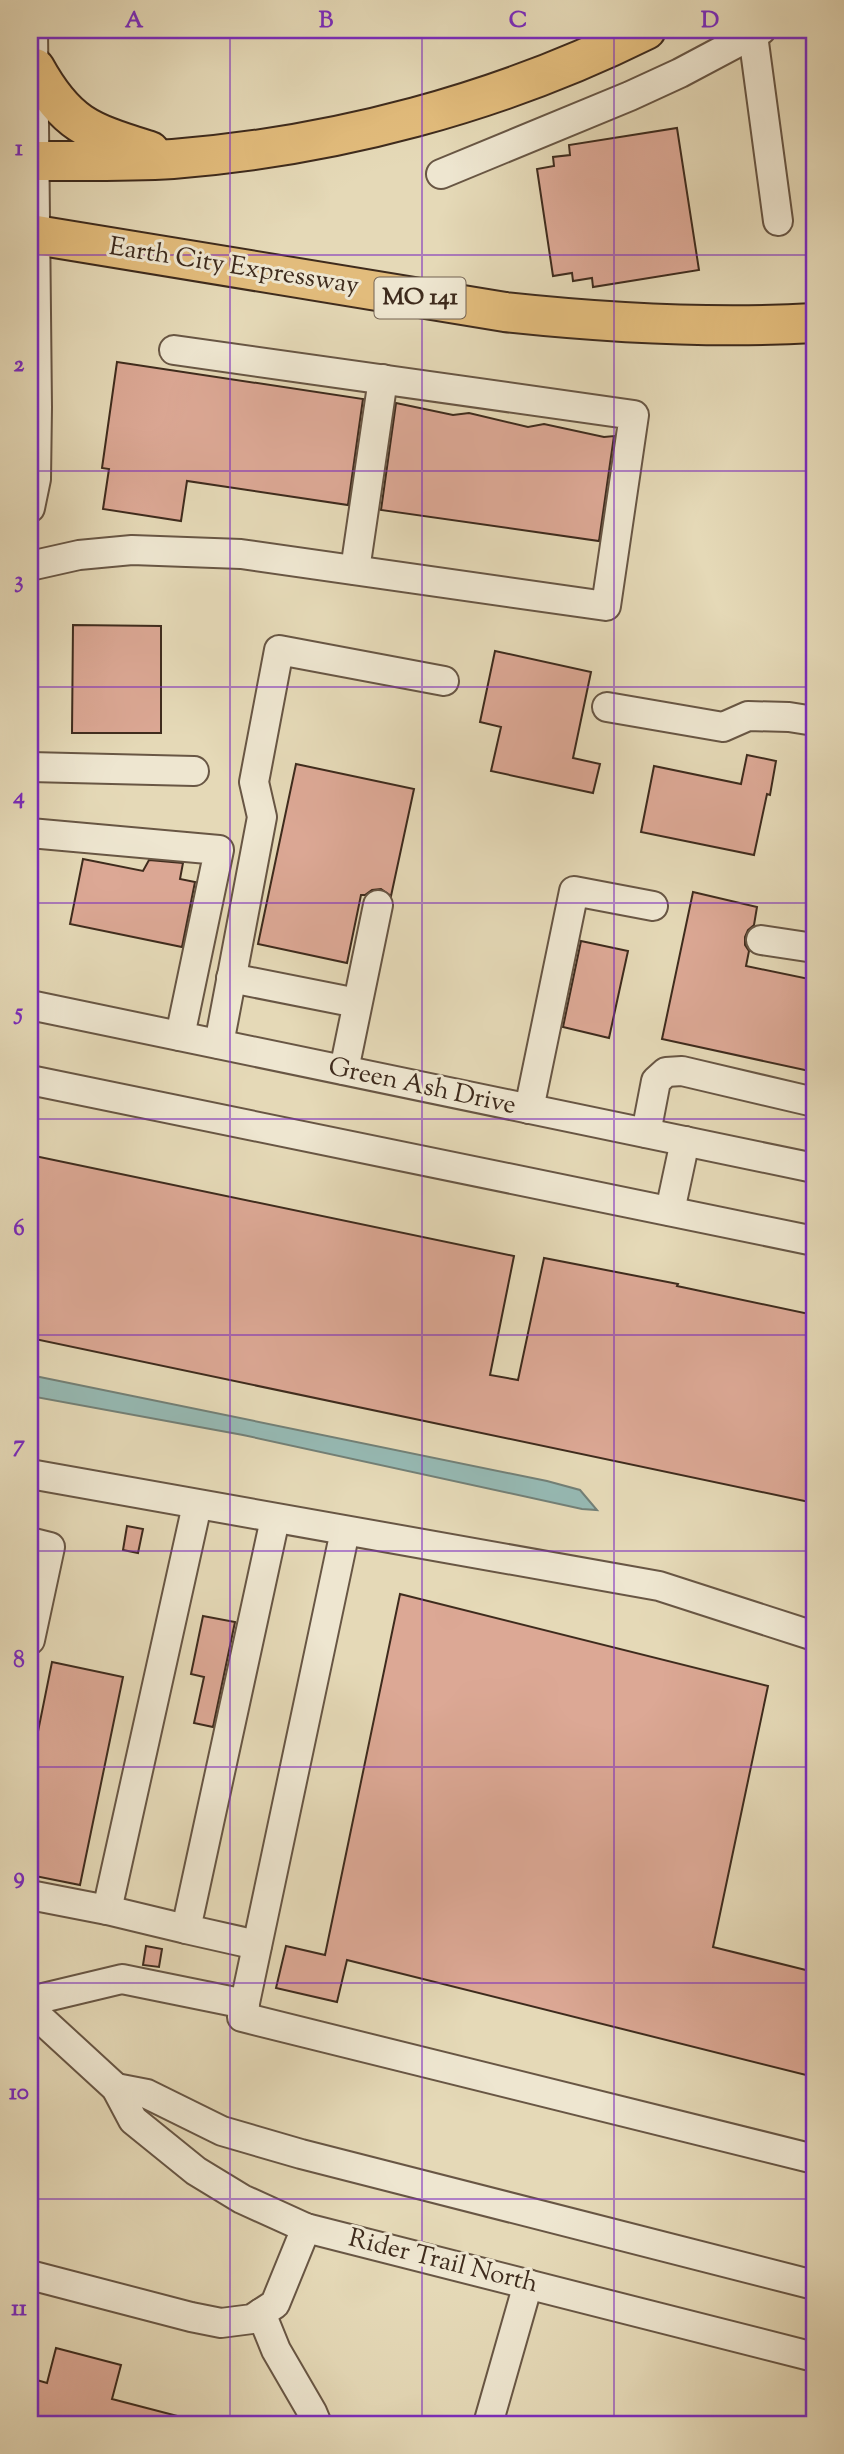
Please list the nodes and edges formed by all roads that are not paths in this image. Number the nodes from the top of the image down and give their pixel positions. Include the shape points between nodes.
1 (33, 30) edge
2 (646, 30) edge
3 (757, 32) edge
4 (34, 68) junction
5 (172, 159) junction
6 (32, 161) edge
7 (441, 174) dead end
8 (778, 221) dead end
9 (33, 234) edge
10 (814, 323) edge
11 (174, 350) dead end
12 (383, 379) junction
13 (33, 427) edge
14 (30, 508) edge
15 (30, 566) edge
16 (355, 570) junction
17 (444, 681) dead end
18 (607, 707) dead end
19 (814, 721) edge
20 (30, 768) edge
21 (194, 771) dead end
22 (30, 833) edge
23 (378, 905) dead end
24 (653, 906) dead end
25 (761, 940) dead end
26 (814, 948) edge
27 (231, 978) junction
28 (357, 1003) junction
29 (30, 1005) edge
30 (180, 1036) junction
31 (219, 1044) junction
32 (344, 1070) junction
33 (30, 1080) edge
34 (814, 1102) edge
35 (529, 1109) junction
36 (646, 1133) junction
37 (685, 1141) junction
38 (814, 1168) edge
39 (670, 1212) junction
40 (814, 1241) edge
41 (30, 1474) edge
42 (197, 1506) junction
43 (275, 1519) junction
44 (345, 1531) junction
45 (30, 1542) edge
46 (814, 1636) edge
47 (30, 1640) edge
48 (30, 1895) edge
49 (107, 1910) junction
50 (186, 1929) junction
51 (257, 1945) junction
52 (30, 2001) edge
53 (245, 2004) junction
54 (30, 2009) edge
55 (116, 2088) junction
56 (814, 2159) edge
57 (306, 2228) junction
58 (30, 2275) edge
59 (528, 2284) junction
60 (814, 2285) edge
61 (261, 2313) junction
62 (814, 2357) edge
63 (317, 2424) edge
64 (488, 2424) edge

1 - 4 street
2 - 5 highway via 556,70 419,116 280,146
3 - 7 street via 630,96
3 - 8 street
4 - 5 highway via 53,100 84,126
4 - 6 street
5 - 6 highway
6 - 9 street
9 - 10 highway, Earth City Expressway / MO 141 via 518,313 650,324
9 - 13 street
11 - 12 street
12 - 16 street
12 - 16 street via 634,415 606,606
13 - 14 street via 36,479
15 - 16 street via 132,550 242,554
17 - 27 street via 279,650 254,782 262,817
18 - 19 street via 723,727 748,716
20 - 21 street
22 - 30 street via 219,850
23 - 28 street
24 - 35 street via 573,891
25 - 26 street
27 - 28 street
27 - 31 street
28 - 32 street
29 - 30 street, Green Ash Drive
30 - 31 street, Green Ash Drive
31 - 32 street, Green Ash Drive
32 - 35 street, Green Ash Drive
33 - 39 street
34 - 36 street via 682,1071 666,1072 656,1081
35 - 36 street, Green Ash Drive
36 - 37 street, Green Ash Drive
37 - 38 street, Green Ash Drive
37 - 39 street
39 - 40 street
41 - 42 street
42 - 43 street
42 - 49 street
43 - 44 street
43 - 50 street
44 - 46 street via 659,1586
44 - 51 street
45 - 47 street via 50,1546
48 - 49 street
49 - 50 street
50 - 51 street
51 - 53 street
52 - 53 street via 122,1979
53 - 56 street via 242,2017
54 - 55 street, Rider Trail North
55 - 57 street, Rider Trail North via 133,2120 196,2171 242,2199
55 - 60 street via 147,2094 222,2131 301,2154
57 - 59 street, Rider Trail North
57 - 61 street via 275,2304
58 - 61 street via 221,2323 252,2319
59 - 62 street, Rider Trail North
59 - 64 street
61 - 63 street

